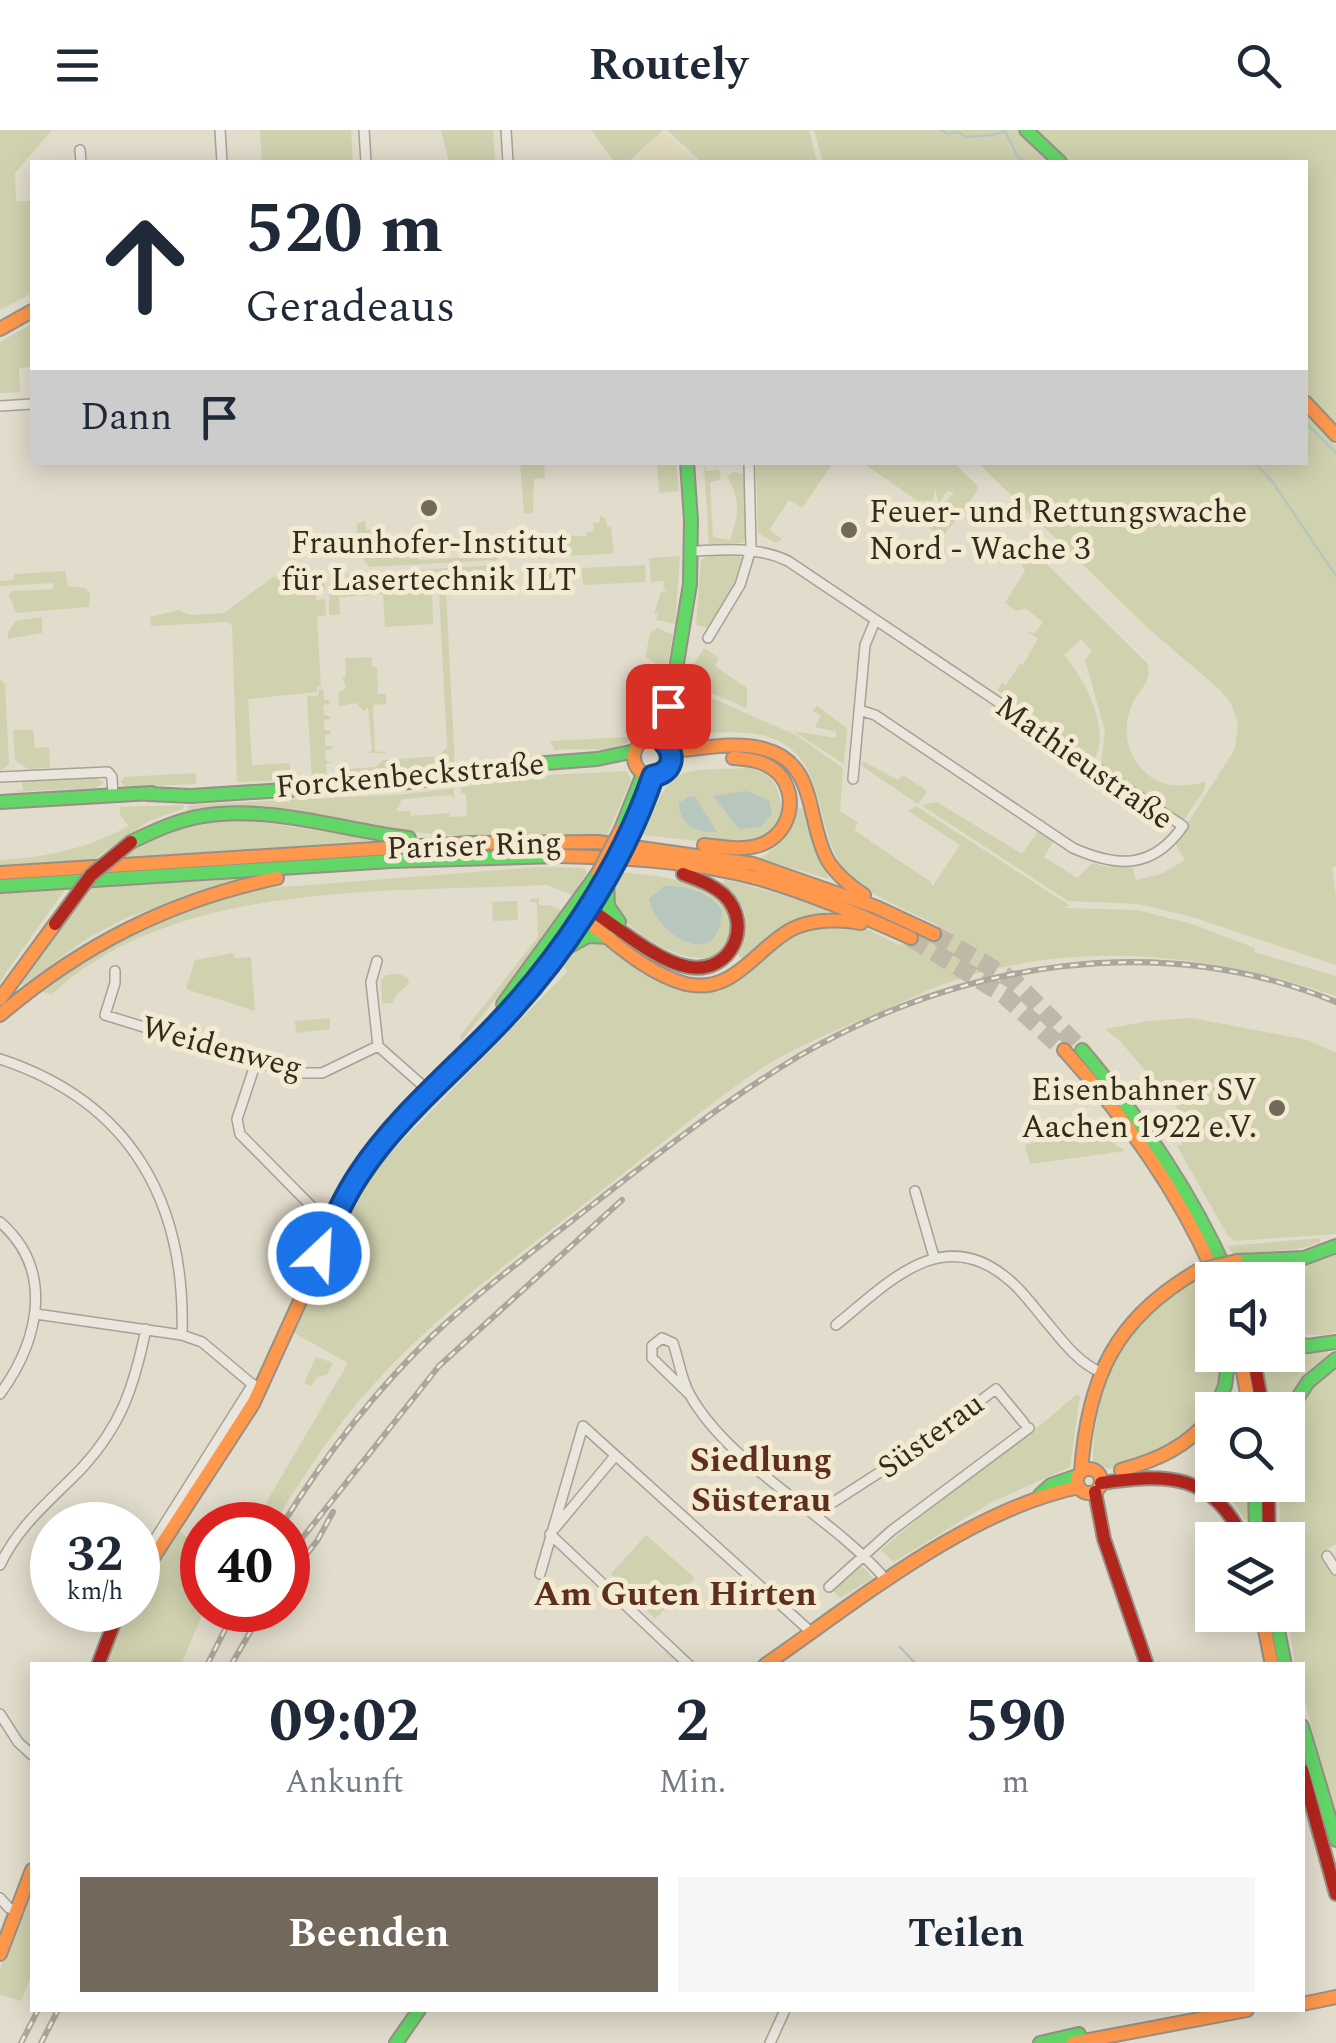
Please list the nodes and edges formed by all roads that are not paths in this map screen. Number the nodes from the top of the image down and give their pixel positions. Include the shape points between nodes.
1 (220, 130) edge
2 (364, 130) edge
3 (506, 130) edge
4 (1026, 130) edge
5 (80, 150) dead end
6 (81, 160) edge
7 (222, 160) edge
8 (366, 160) edge
9 (508, 160) edge
10 (1058, 160) edge
11 (30, 313) edge
12 (0, 329) edge
13 (30, 404) edge
14 (1308, 405) edge
15 (0, 406) edge
16 (1336, 435) edge
17 (687, 465) edge
18 (749, 465) edge
19 (751, 549) junction
20 (692, 551) junction
21 (876, 621) junction
22 (708, 638) dead end
23 (859, 710) junction
24 (665, 748) junction
25 (642, 766) junction
26 (0, 777) edge
27 (853, 779) dead end
28 (113, 796) junction
29 (0, 802) edge
30 (598, 842) junction
31 (469, 843) junction
32 (589, 859) junction
33 (394, 861) junction
34 (0, 873) edge
35 (605, 875) junction
36 (0, 886) edge
37 (581, 909) junction
38 (630, 932) junction
39 (610, 938) junction
40 (555, 954) junction
41 (377, 961) dead end
42 (115, 971) dead end
43 (0, 999) edge
44 (0, 1015) edge
45 (477, 1043) junction
46 (378, 1046) junction
47 (1064, 1050) tunnel mouth
48 (1082, 1050) tunnel mouth
49 (0, 1059) edge
50 (256, 1062) junction
51 (430, 1092) junction
52 (915, 1191) dead end
53 (0, 1222) edge
54 (334, 1222) junction
55 (1336, 1246) edge
56 (934, 1257) junction
57 (1209, 1262) edge
58 (1226, 1262) edge
59 (1283, 1262) edge
60 (1195, 1272) edge
61 (36, 1314) junction
62 (836, 1326) dead end
63 (146, 1329) junction
64 (182, 1335) junction
65 (1336, 1342) edge
66 (1305, 1345) edge
67 (1336, 1359) edge
68 (1100, 1372) junction
69 (256, 1387) junction
70 (1302, 1392) edge
71 (0, 1394) edge
72 (689, 1394) junction
73 (1195, 1437) edge
74 (615, 1456) junction
75 (1089, 1481) junction
76 (815, 1514) junction
77 (1236, 1522) edge
78 (160, 1533) edge
79 (550, 1534) junction
80 (160, 1548) edge
81 (862, 1555) junction
82 (1327, 1556) dead end
83 (0, 1565) edge
84 (1336, 1570) edge
85 (540, 1574) dead end
86 (886, 1582) junction
87 (829, 1587) dead end
88 (111, 1632) edge
89 (811, 1632) junction
90 (1265, 1632) edge
91 (1279, 1632) edge
92 (99, 1662) edge
93 (686, 1662) edge
94 (770, 1662) edge
95 (1146, 1662) edge
96 (1271, 1662) edge
97 (1284, 1662) edge
98 (0, 1714) edge
99 (1305, 1736) edge
100 (30, 1753) edge
101 (1305, 1781) edge
102 (1336, 1840) edge
103 (30, 1876) edge
104 (1336, 1894) edge
105 (0, 1898) edge
106 (18, 1911) junction
107 (0, 1954) edge
108 (1336, 1997) edge
109 (1305, 2001) edge
110 (418, 2012) edge
111 (784, 2012) edge
112 (1238, 2012) edge
113 (1136, 2036) edge
114 (396, 2043) edge
115 (770, 2043) edge
116 (1040, 2043) edge
117 (1072, 2043) edge

1 - 7 street
2 - 8 street
3 - 9 street
4 - 10 main road
5 - 6 street
11 - 12 main road
13 - 15 street
14 - 16 main road
17 - 20 main road
18 - 19 street
19 - 20 street
19 - 21 street, Mathieustraße via 788,561
19 - 22 street via 740,585
20 - 24 main road
21 - 23 street via 865,645
21 - 23 street, Mathieustraße via 1182,826 1168,846 1150,856 1128,862 1096,858
23 - 27 street
24 - 25 main road via 645,740
24 - 25 main road via 665,772
24 - 30 main road via 760,761 778,773 791,803 780,832 754,846
24 - 30 main road, Pariser Ring via 756,748 780,755 808,786 822,848 837,873 934,934 876,906 753,864
25 - 28 main road, Forckenbeckstraße via 597,759 410,782
25 - 35 main road, bridge via 627,829
26 - 28 street via 108,772
28 - 29 main road, Forckenbeckstraße
30 - 31 main road, Pariser Ring
31 - 34 main road, Pariser Ring
31 - 43 main road, bridge via 367,834 281,815 229,812 172,822 131,842 91,876
32 - 33 main road, Pariser Ring
32 - 38 main road via 700,878 728,895 739,926 727,956 692,968
32 - 39 main road, Pariser Ring via 656,860 755,878 834,903 911,938 850,920 819,921 792,930 722,981 693,986 667,977
33 - 36 main road, Pariser Ring
33 - 44 main road via 256,882 174,906 52,970
35 - 37 main road
35 - 38 main road via 608,906
37 - 38 main road
37 - 39 main road
37 - 40 main road
37 - 45 main road
39 - 40 main road via 588,936
40 - 45 main road
41 - 46 street via 371,982
42 - 50 street, Weidenweg via 106,1016
45 - 51 main road
46 - 50 street, Weidenweg via 312,1075
46 - 51 street
47 - 57 main road via 1144,1144
48 - 58 main road via 1169,1159
49 - 64 street via 81,1100 137,1156 175,1240
50 - 54 street via 238,1130 310,1206
51 - 54 main road via 364,1167
52 - 56 street
53 - 61 street via 32,1266
54 - 69 main road
55 - 59 main road
56 - 62 street
56 - 68 street via 972,1258 1008,1278 1078,1358
60 - 68 main road, bridge via 1148,1301 1118,1336
61 - 63 street
61 - 71 street via 21,1363
63 - 64 street
63 - 83 street via 132,1388 107,1436 22,1529
64 - 69 street via 202,1342
65 - 66 main road
67 - 70 main road
68 - 75 main road via 1086,1429
69 - 78 street
69 - 80 main road via 236,1432
72 - 72 street via 673,1343 656,1342 652,1358
72 - 76 street via 736,1448
73 - 75 main road via 1149,1462
74 - 79 street
74 - 79 street via 583,1426
74 - 89 street
75 - 77 main road via 1180,1479 1219,1500
75 - 86 main road via 985,1520
75 - 95 main road via 1097,1532
76 - 81 street
76 - 81 street, Süsterau via 908,1454 992,1385 1026,1426
79 - 85 street
79 - 93 street
81 - 86 street
81 - 87 street
82 - 84 street
86 - 89 main road
88 - 92 main road
89 - 94 main road
90 - 96 main road
91 - 97 main road
98 - 100 street
99 - 102 main road
101 - 104 main road
103 - 106 main road
105 - 106 street
106 - 107 main road
108 - 109 main road
110 - 114 main road
111 - 115 street
112 - 113 main road
113 - 116 main road via 1125,2026
113 - 117 main road

